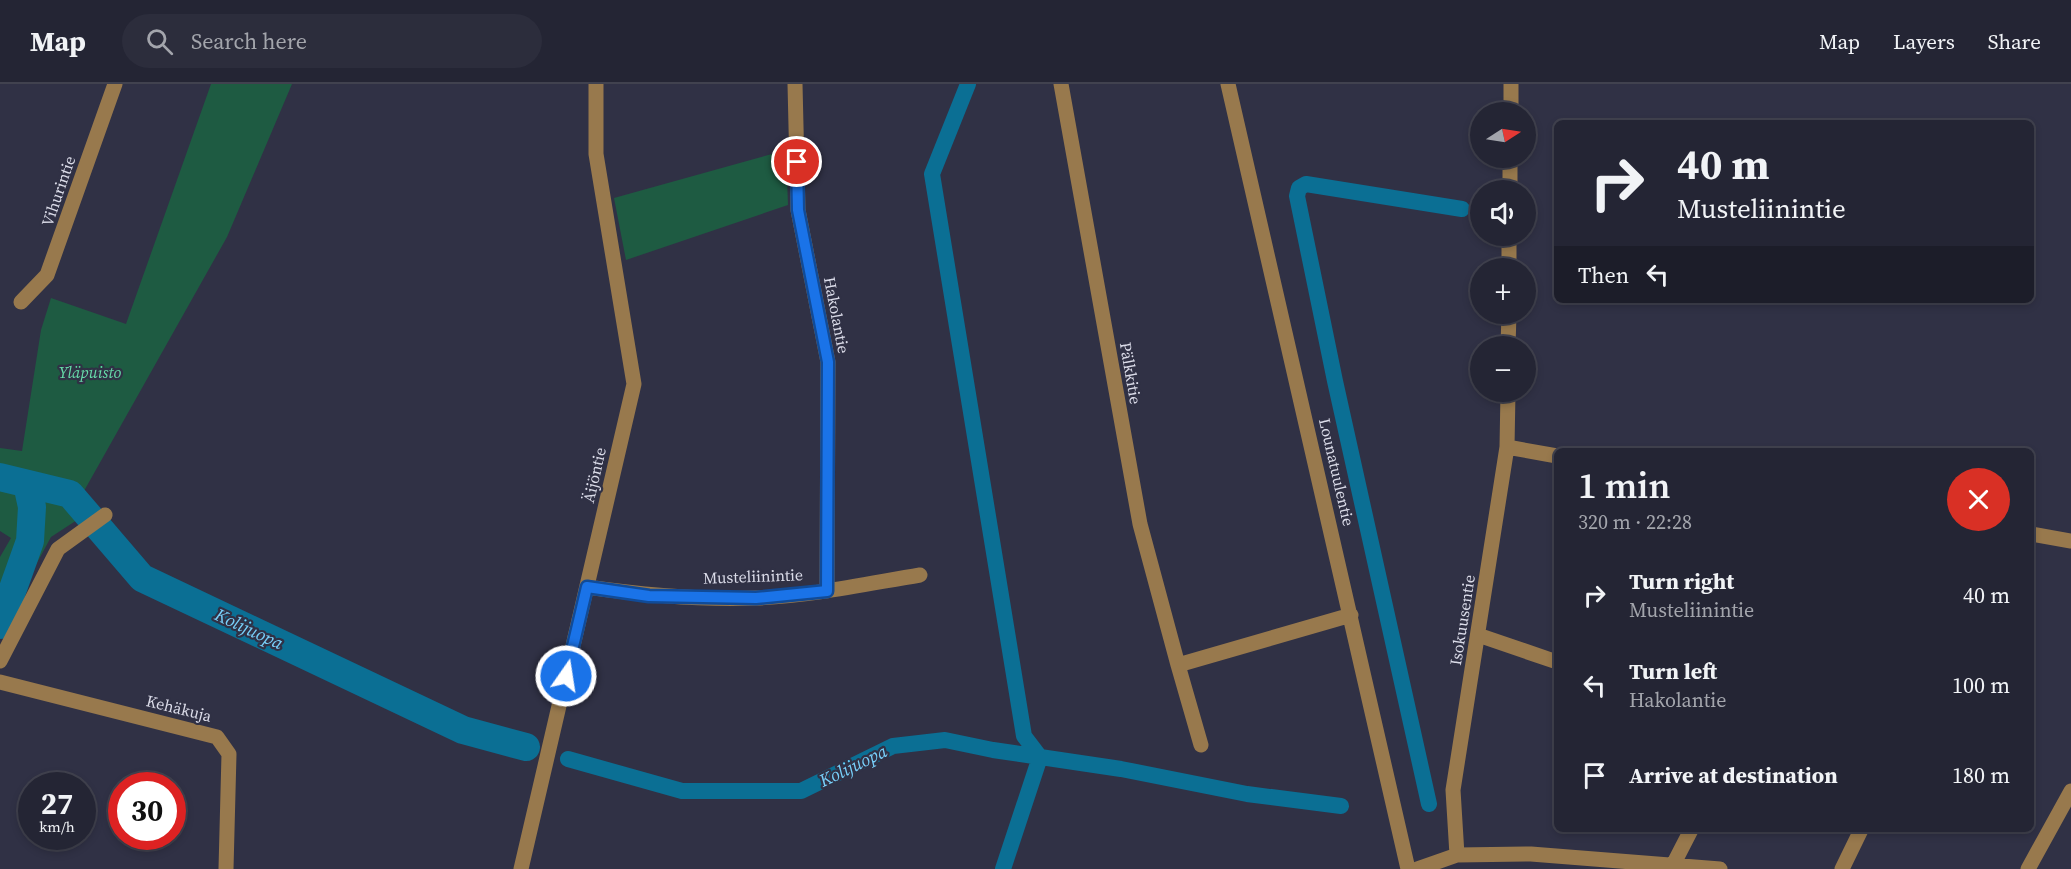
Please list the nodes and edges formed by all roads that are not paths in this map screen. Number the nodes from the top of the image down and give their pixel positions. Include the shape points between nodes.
1 (115, 84) edge
2 (596, 84) edge
3 (795, 84) edge
4 (1061, 84) edge
5 (1228, 84) edge
6 (1511, 84) edge
7 (1510, 102) edge
8 (21, 302) dead end
9 (1508, 402) edge
10 (1507, 447) junction
11 (1554, 455) edge
12 (105, 515) dead end
13 (2034, 535) edge
14 (2071, 541) edge
15 (920, 575) dead end
16 (587, 587) junction
17 (827, 591) junction
18 (1351, 615) junction
19 (1478, 635) junction
20 (0, 661) edge
21 (1554, 661) edge
22 (1178, 665) junction
23 (0, 682) edge
24 (1201, 745) dead end
25 (2071, 791) edge
26 (1691, 832) edge
27 (1860, 832) edge
28 (1457, 855) junction
29 (1673, 865) junction
30 (226, 869) edge
31 (521, 869) edge
32 (1408, 869) edge
33 (1417, 869) edge
34 (1720, 869) edge
35 (1842, 869) edge
36 (2028, 869) edge

1 - 8 street, Vihurintie via 47,275
2 - 16 street, Äijöntie via 596,154 634,384
3 - 17 street, Hakolantie via 798,210 828,362
4 - 22 street, Pälkkitie via 1140,524
5 - 18 street, Lounatuulentie
6 - 7 street
9 - 10 street, Isokuusentie
10 - 11 street
10 - 19 street, Isokuusentie
12 - 20 street via 58,549
13 - 14 street
15 - 17 street, Musteliinintie
16 - 17 street, Musteliinintie via 649,596 745,598
16 - 31 street, Äijöntie
18 - 22 street
18 - 32 street, Lounatuulentie
19 - 21 street
19 - 28 street, Isokuusentie via 1453,790
22 - 24 street, Pälkkitie
23 - 30 street, Kehäkuja via 217,737 229,754
25 - 36 street
26 - 29 street
27 - 35 street
28 - 29 street via 1531,854
28 - 33 street
29 - 34 street

